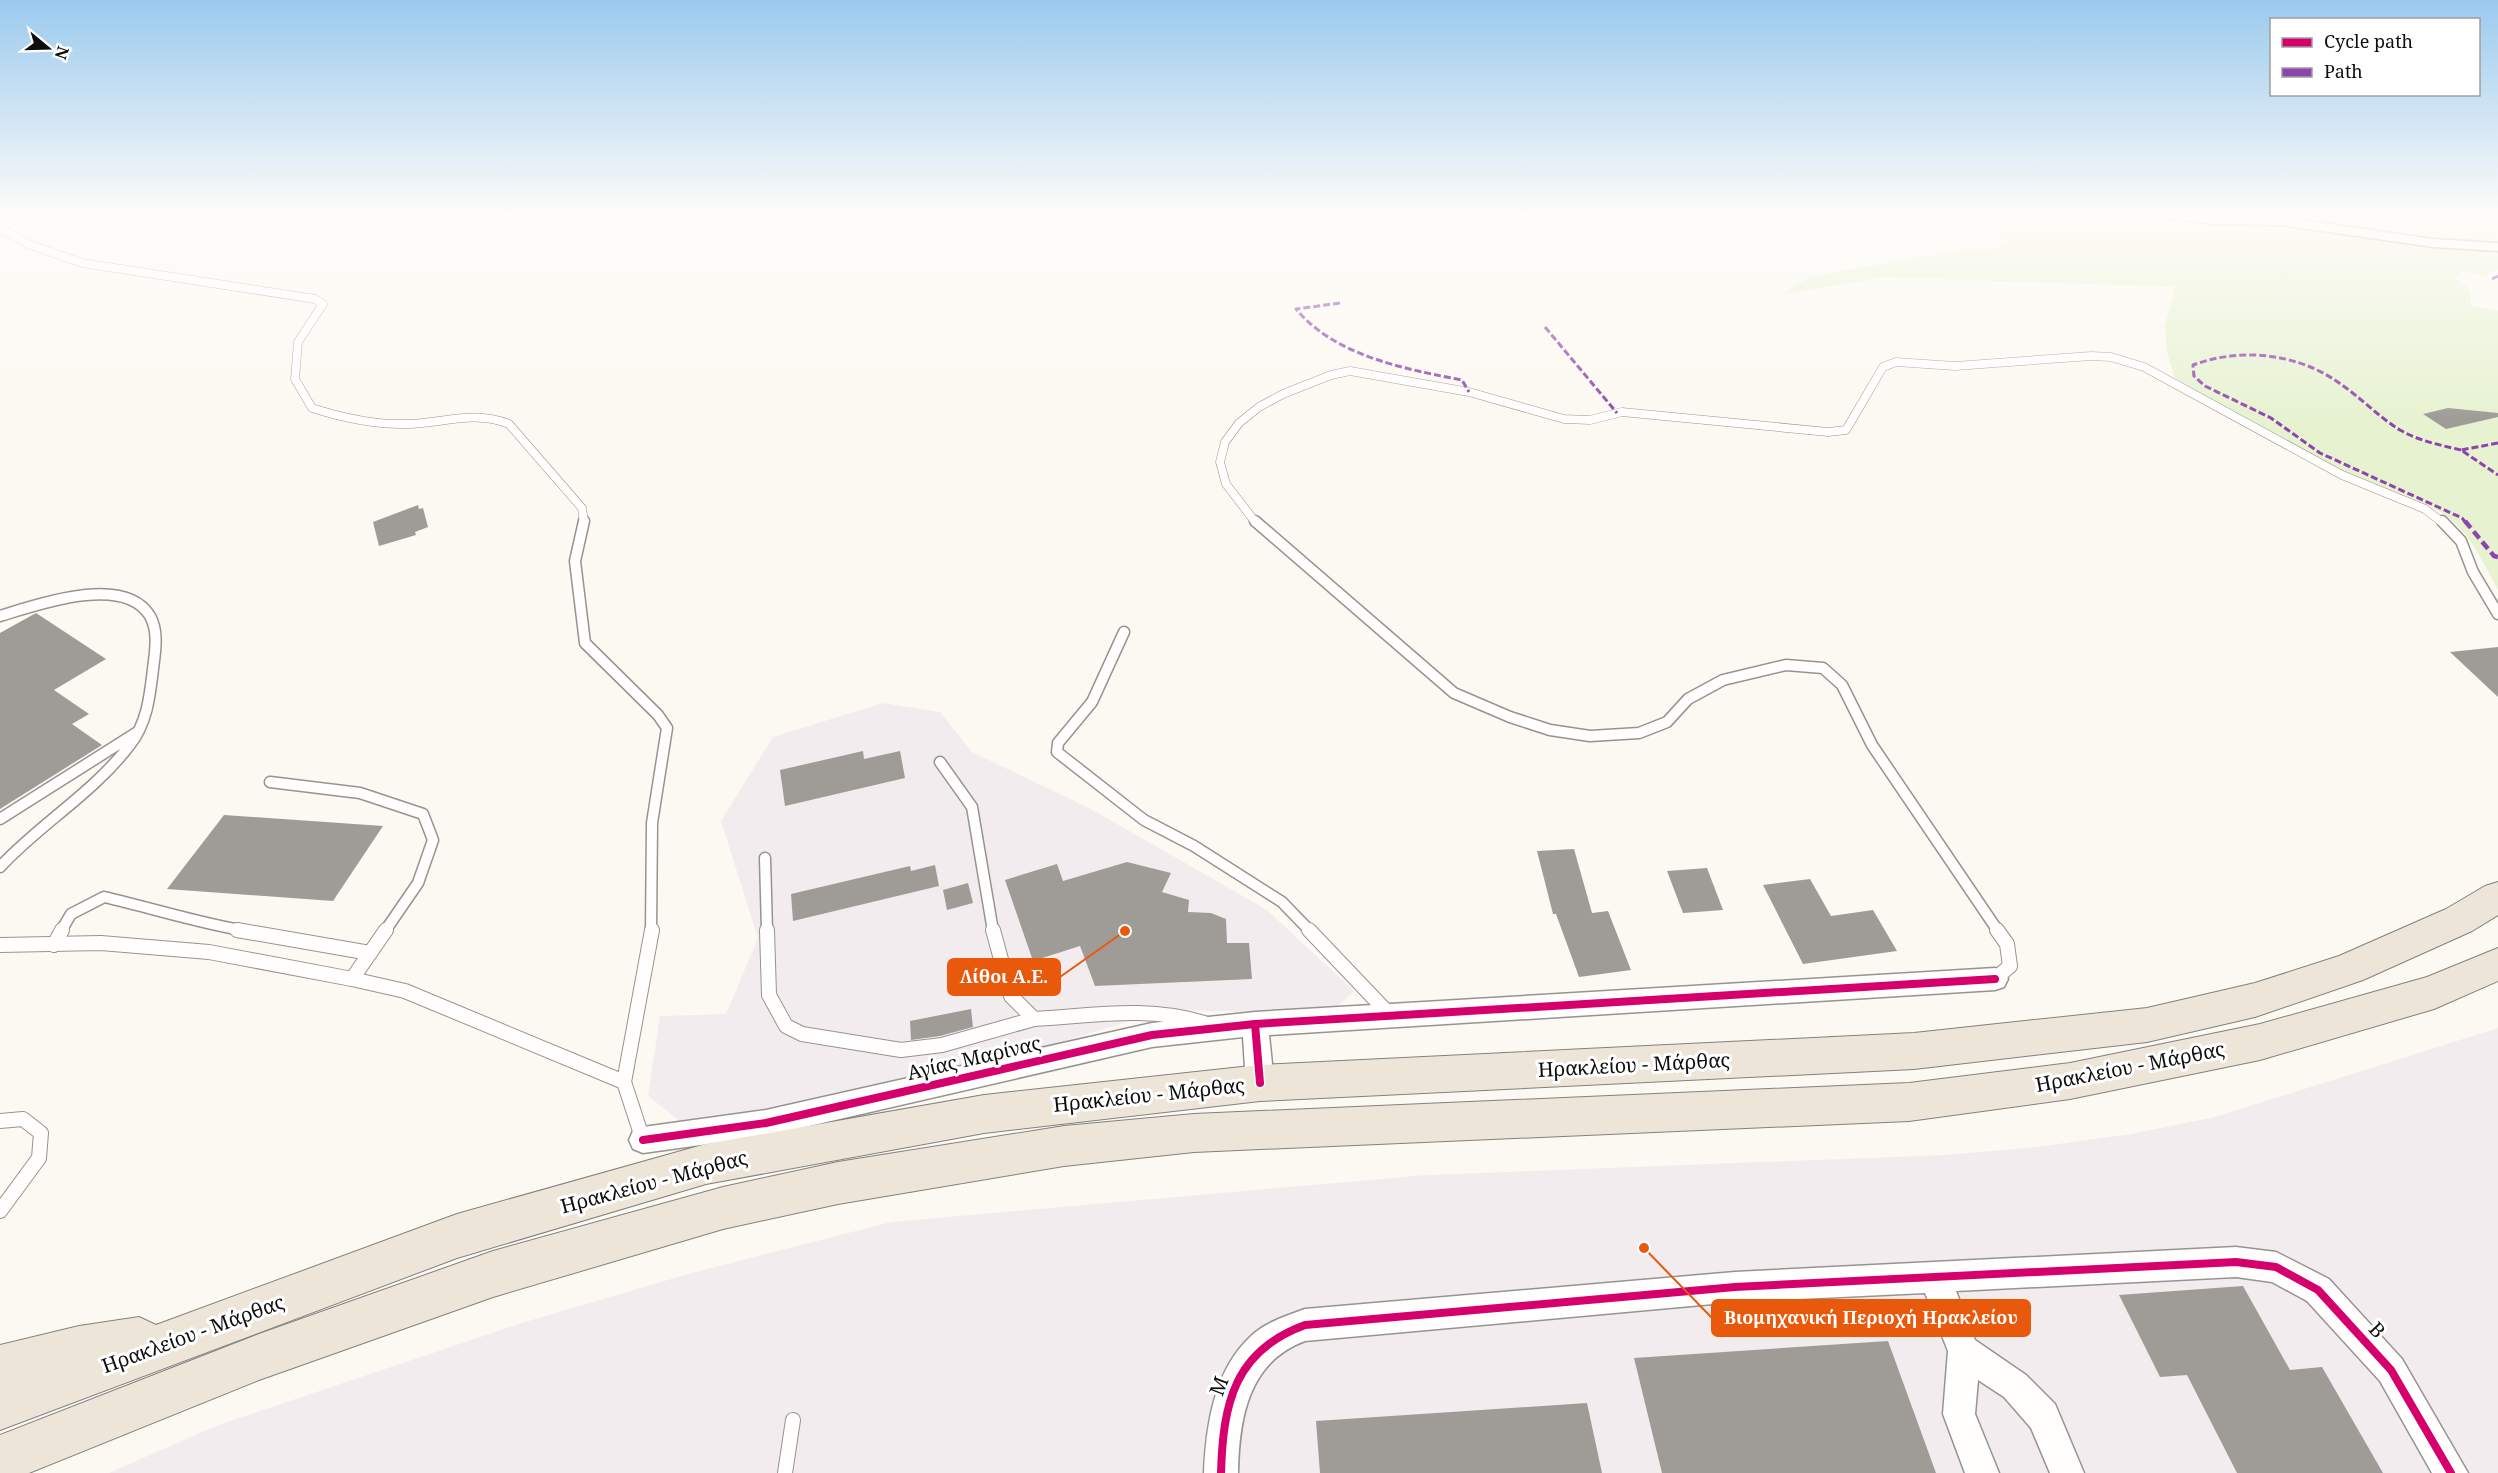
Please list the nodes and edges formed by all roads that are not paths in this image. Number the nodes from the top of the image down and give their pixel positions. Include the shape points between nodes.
1 (210, 283) edge
2 (2498, 614) edge
3 (0, 616) edge
4 (1124, 632) dead end
5 (139, 731) junction
6 (940, 762) dead end
7 (270, 782) dead end
8 (0, 819) edge
9 (765, 858) dead end
10 (0, 867) edge
11 (2498, 897) edge
12 (0, 945) edge
13 (54, 945) junction
14 (370, 953) junction
15 (2498, 964) edge
16 (1995, 979) joint
17 (352, 980) junction
18 (1389, 1014) junction
19 (1034, 1019) junction
20 (1255, 1024) junction
21 (1216, 1028) junction
22 (624, 1082) junction
23 (1260, 1083) junction
24 (0, 1121) edge
25 (643, 1140) joint
26 (0, 1210) edge
27 (1934, 1276) junction
28 (206, 1329) junction
29 (1286, 1329) joint
30 (1964, 1351) junction
31 (0, 1369) edge
32 (0, 1406) edge
33 (793, 1420) dead end
34 (0, 1460) edge
35 (785, 1473) edge
36 (1221, 1473) edge
37 (1982, 1473) edge
38 (2067, 1473) edge
39 (2451, 1473) edge

1 - 22 lane via 315,299 323,304 298,342 295,379 312,408 333,416 389,423 476,415 499,419 509,424 582,508 584,524 575,561 585,643 667,728 652,823 652,928
2 - 16 lane via 2473,572 2461,541 2425,509 2342,475 2144,367 2111,357 1955,366 1896,362 1882,368 1853,423 1846,430 1828,432 1622,412 1590,420 1564,419 1469,392 1350,371 1330,374 1274,396 1237,425 1225,441 1220,460 1226,483 1266,532 1454,693 1513,719 1564,732 1611,737 1646,731 1668,722 1689,697 1730,676 1809,664 1835,676 1849,695 1867,738 1917,817 2007,944 2010,966
3 - 5 lane via 89,593 110,594 136,604 149,616 156,638 148,710
4 - 18 lane via 1092,702 1058,743 1057,752 1144,820 1194,846 1282,902
5 - 8 lane
5 - 10 lane via 120,757 22,842
6 - 19 lane via 972,807 990,919 1011,996
7 - 14 lane via 360,793 423,814 433,840 418,883
9 - 19 lane via 769,995 786,1026 802,1034 902,1050 942,1045
11 - 23 main road, Ηρακλείου - Μάρθας via 2459,920 2349,969 2255,1000 2147,1025 1914,1051
12 - 13 lane
13 - 14 lane via 71,914 104,897 202,924
13 - 17 lane via 101,944 209,952
14 - 17 lane
15 - 34 main road, Ηρακλείου - Μάρθας via 2434,992 2260,1042 2070,1081 1909,1102 1194,1133 1064,1146 838,1183 723,1208 493,1274 259,1357
16 - 18 street, Αγίας Μαρίνας
17 - 22 lane via 405,991
18 - 20 street, Αγίας Μαρίνας
19 - 21 lane via 1147,1011 1188,1017
20 - 21 street, Αγίας Μαρίνας
20 - 23 street
21 - 25 street, Αγίας Μαρίνας via 1152,1035 766,1123
22 - 25 lane
23 - 28 main road, Ηρακλείου - Μάρθας via 984,1114 706,1164 457,1236
24 - 26 lane via 23,1119 41,1133 39,1158
27 - 29 street, Β via 1735,1287
27 - 30 street
27 - 39 street, Β via 2236,1262 2276,1268 2318,1290 2391,1370
28 - 31 main road via 79,1348
28 - 32 main road, Ηρακλείου - Μάρθας
29 - 36 street, Μ via 1269,1341 1241,1374 1229,1400
30 - 37 street via 1959,1414
30 - 38 street via 2014,1386 2043,1416
33 - 35 lane

